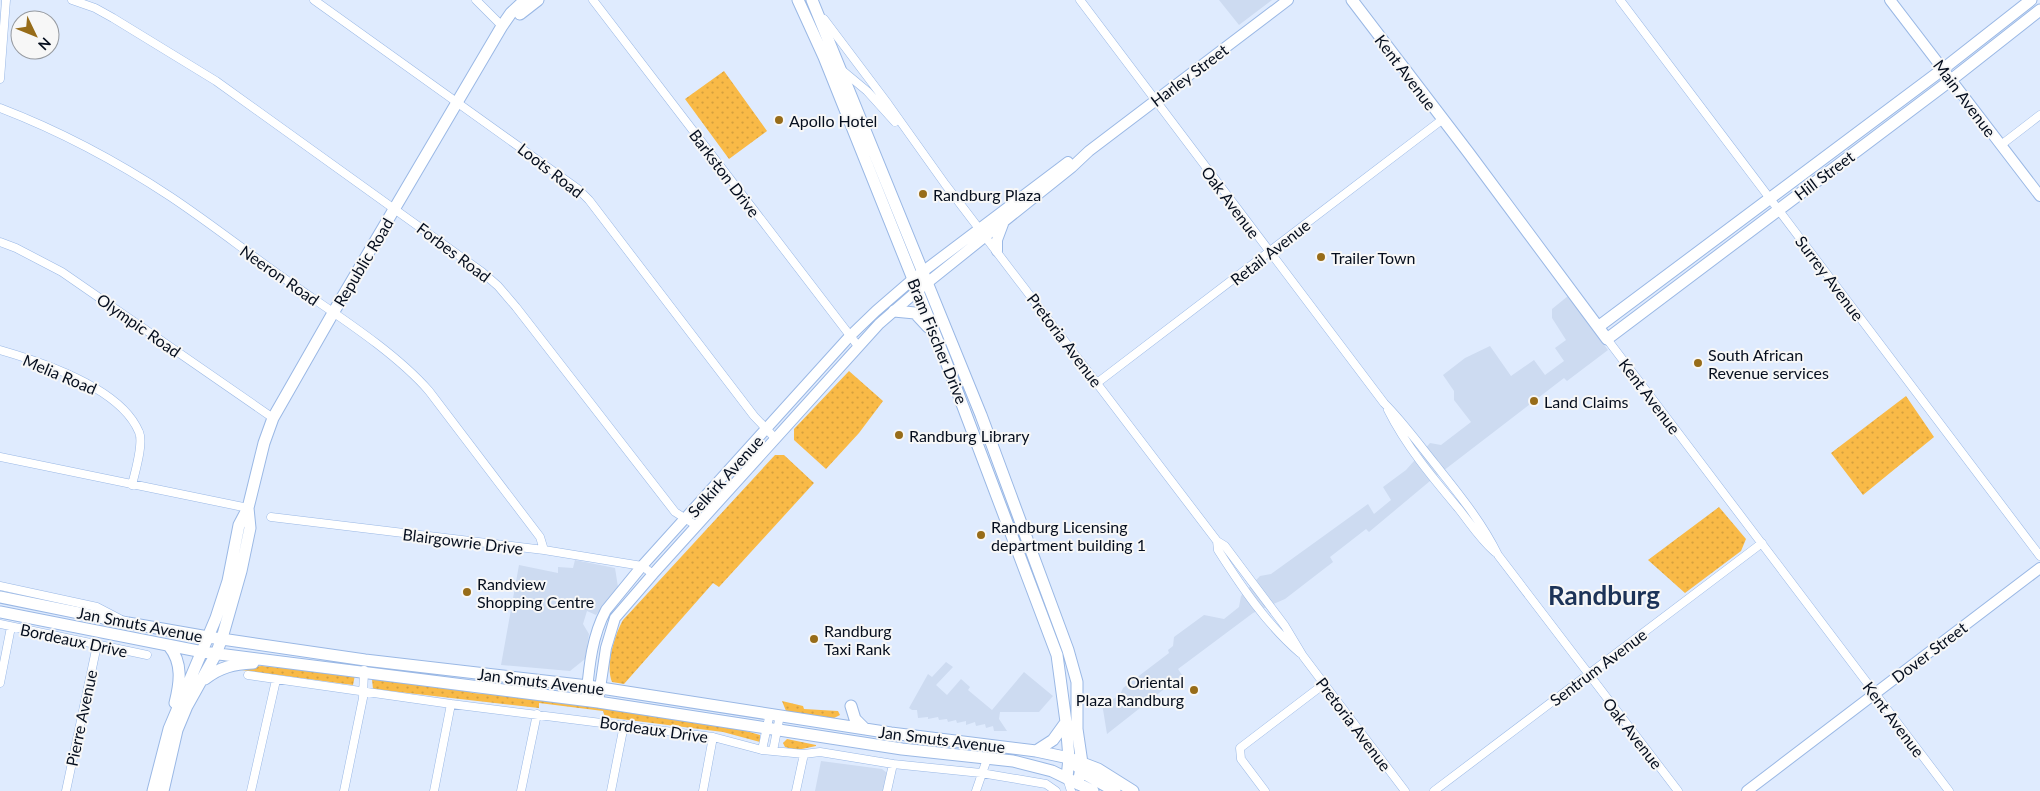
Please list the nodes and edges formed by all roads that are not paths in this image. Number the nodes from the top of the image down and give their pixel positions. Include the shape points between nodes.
1 (6, 0) edge
2 (72, 0) edge
3 (314, 0) edge
4 (476, 0) edge
5 (525, 0) edge
6 (538, 0) edge
7 (594, 0) edge
8 (798, 0) edge
9 (1080, 0) edge
10 (1288, 0) edge
11 (1352, 0) edge
12 (1620, 0) edge
13 (1890, 0) edge
14 (2031, 0) edge
15 (814, 5) edge
16 (2040, 10) edge
17 (502, 26) junction
18 (824, 57) junction
19 (839, 68) junction
20 (1943, 69) junction
21 (0, 79) edge
22 (1951, 80) junction
23 (1155, 100) junction
24 (457, 102) junction
25 (0, 108) edge
26 (2040, 115) edge
27 (1442, 119) junction
28 (912, 140) junction
29 (2001, 145) junction
30 (1089, 150) junction
31 (2040, 196) edge
32 (1770, 198) junction
33 (394, 208) junction
34 (1778, 209) junction
35 (1005, 221) junction
36 (982, 233) junction
37 (0, 242) edge
38 (996, 251) junction
39 (1269, 253) junction
40 (920, 281) junction
41 (894, 311) junction
42 (332, 313) junction
43 (1598, 328) junction
44 (935, 336) junction
45 (850, 337) junction
46 (1607, 339) junction
47 (858, 346) junction
48 (0, 350) edge
49 (1097, 383) junction
50 (273, 418) junction
51 (766, 430) junction
52 (775, 438) junction
53 (0, 457) edge
54 (132, 484) junction
55 (248, 508) junction
56 (270, 517) dead end
57 (686, 519) junction
58 (697, 526) junction
59 (1762, 543) junction
60 (544, 550) junction
61 (2040, 556) edge
62 (642, 566) junction
63 (2040, 568) edge
64 (653, 574) junction
65 (0, 586) edge
66 (0, 597) edge
67 (0, 612) edge
68 (0, 624) edge
69 (128, 624) junction
70 (11, 627) junction
71 (208, 637) junction
72 (222, 638) junction
73 (97, 645) junction
74 (169, 646) junction
75 (203, 652) junction
76 (216, 654) junction
77 (147, 655) dead end
78 (365, 660) junction
79 (280, 661) junction
80 (364, 672) junction
81 (1588, 674) junction
82 (248, 675) dead end
83 (276, 680) junction
84 (201, 682) junction
85 (1077, 682) junction
86 (0, 683) edge
87 (1324, 684) junction
88 (588, 686) junction
89 (600, 688) junction
90 (363, 692) junction
91 (1876, 694) junction
92 (592, 701) junction
93 (451, 704) junction
94 (851, 706) dead end
95 (537, 714) junction
96 (775, 714) junction
97 (1066, 722) junction
98 (624, 725) junction
99 (168, 729) junction
100 (865, 729) junction
101 (772, 730) junction
102 (713, 737) junction
103 (762, 750) junction
104 (773, 751) junction
105 (1036, 751) junction
106 (804, 754) junction
107 (1069, 758) junction
108 (987, 759) junction
109 (893, 764) junction
110 (1082, 766) junction
111 (1098, 768) junction
112 (981, 773) junction
113 (1067, 778) junction
114 (1074, 788) edge
115 (66, 791) edge
116 (153, 791) edge
117 (163, 791) edge
118 (252, 791) edge
119 (344, 791) edge
120 (434, 791) edge
121 (521, 791) edge
122 (611, 791) edge
123 (703, 791) edge
124 (796, 791) edge
125 (887, 791) edge
126 (976, 791) edge
127 (1056, 791) edge
128 (1093, 791) edge
129 (1115, 791) edge
130 (1133, 791) edge
131 (1265, 791) edge
132 (1405, 791) edge
133 (1434, 791) edge
134 (1678, 791) edge
135 (1747, 791) edge
136 (1949, 791) edge

1 - 21 street
2 - 33 street, Forbes Road via 113,18 216,81
3 - 24 street, Loots Road
4 - 17 street
5 - 17 main road, Republic Road
6 - 17 main road, Republic Road
7 - 45 street, Barkston Drive
8 - 18 main road, Bram Fischer Drive
9 - 23 street, Oak Avenue
10 - 23 street, Harley Street
11 - 27 main road, Kent Avenue
12 - 32 street, Surrey Avenue
13 - 20 street, Main Avenue
14 - 20 main road, Hill Street
15 - 19 main road, Bram Fischer Drive
15 - 28 street, Pretoria Avenue
16 - 22 main road, Hill Street
17 - 24 main road, Republic Road
18 - 19 street, Pretoria Avenue
18 - 40 main road, Bram Fischer Drive
19 - 28 street, Pretoria Avenue via 866,90
19 - 40 main road, Bram Fischer Drive via 877,157
20 - 22 street, Main Avenue
20 - 32 main road, Hill Street
22 - 29 street, Main Avenue
22 - 34 main road, Hill Street
23 - 30 street, Harley Street
23 - 39 street, Oak Avenue
24 - 33 main road, Republic Road
24 - 51 street, Loots Road via 584,194
25 - 42 street, Neeron Road via 90,149 140,177
26 - 29 street
27 - 39 street, Retail Avenue
27 - 43 main road, Kent Avenue
28 - 36 street, Pretoria Avenue
29 - 31 street, Main Avenue
30 - 35 street, Harley Street via 1072,168
30 - 36 street, Harley Street via 1052,174
32 - 34 street, Surrey Avenue
32 - 43 main road, Hill Street
33 - 42 main road, Republic Road
33 - 57 street, Forbes Road via 498,286 675,512
34 - 46 main road, Hill Street
34 - 61 street, Surrey Avenue
35 - 36 street, Harley Street
35 - 38 street via 999,231
36 - 38 street, Pretoria Avenue
36 - 40 street, Harley Street
37 - 50 street, Olympic Road via 62,272
38 - 49 street, Pretoria Avenue
39 - 49 street, Retail Avenue
39 - 81 street, Oak Avenue via 1384,402 1414,452 1498,555
40 - 41 street, Selkirk Avenue
40 - 44 main road, Bram Fischer Drive
40 - 45 street, Selkirk Avenue via 876,311
40 - 85 main road, Bram Fischer Drive via 981,415
41 - 44 main road via 915,313
41 - 47 street, Selkirk Avenue
42 - 50 main road, Republic Road
42 - 60 street, Neeron Road via 419,380 540,537
43 - 46 main road, Kent Avenue
44 - 97 main road, Bram Fischer Drive via 1057,655
45 - 47 street, Barkston Drive
45 - 51 street, Selkirk Avenue
46 - 59 street, Kent Avenue
47 - 52 street, Selkirk Avenue
48 - 54 street, Melia Road via 83,381 106,394 124,411 140,433
49 - 87 street, Pretoria Avenue via 1217,541 1218,550 1253,600
50 - 55 main road, Republic Road
51 - 52 street, Loots Road
51 - 57 street, Selkirk Avenue
52 - 58 street, Selkirk Avenue
53 - 54 street
54 - 55 street
55 - 71 main road, Republic Road via 239,525 228,581
55 - 72 main road, Republic Road via 250,528
56 - 60 street, Blairgowrie Drive
57 - 58 street, Forbes Road
57 - 62 street, Selkirk Avenue
58 - 64 street, Selkirk Avenue
59 - 81 street, Sentrum Avenue
59 - 91 street, Kent Avenue
60 - 62 street, Blairgowrie Drive
62 - 64 street, Blairgowrie Drive
62 - 88 street, Selkirk Avenue via 602,618 593,645
63 - 91 street, Dover Street
64 - 89 street, Selkirk Avenue via 615,618 606,648
65 - 69 street via 97,607
66 - 69 main road, Jan Smuts Avenue
67 - 74 main road, Jan Smuts Avenue
68 - 70 street, Bordeaux Drive
69 - 71 main road, Jan Smuts Avenue
70 - 73 street, Bordeaux Drive
70 - 86 street
71 - 72 main road, Jan Smuts Avenue
71 - 75 main road, Republic Road
72 - 76 main road, Republic Road
72 - 78 main road, Jan Smuts Avenue
73 - 77 street, Bordeaux Drive
73 - 115 street, Pierre Avenue
74 - 75 main road, Jan Smuts Avenue
74 - 99 main road via 177,660 180,678
75 - 76 main road, Jan Smuts Avenue
75 - 99 main road, Republic Road
76 - 79 main road, Jan Smuts Avenue
76 - 84 main road, Republic Road
78 - 80 street
78 - 88 main road, Jan Smuts Avenue
79 - 80 main road, Jan Smuts Avenue
79 - 84 main road via 232,665 219,669
80 - 90 street
80 - 92 main road, Jan Smuts Avenue
81 - 133 street, Sentrum Avenue
81 - 134 street, Oak Avenue
82 - 83 street, Bordeaux Drive
83 - 90 street, Bordeaux Drive
83 - 118 street
84 - 117 main road, Republic Road via 177,730
85 - 110 main road, Bram Fischer Drive via 1077,729
85 - 111 main road via 1086,750
87 - 131 street via 1240,748 1240,759
87 - 132 street, Pretoria Avenue
88 - 89 main road, Jan Smuts Avenue
88 - 92 street, Selkirk Avenue
89 - 92 street, Selkirk Avenue
89 - 96 main road, Jan Smuts Avenue
90 - 93 street, Bordeaux Drive
90 - 119 street
91 - 135 street, Dover Street
91 - 136 street, Kent Avenue
92 - 101 main road, Jan Smuts Avenue
93 - 95 street, Bordeaux Drive
93 - 120 street
94 - 100 main road via 855,719
95 - 98 street, Bordeaux Drive
95 - 121 street
96 - 100 main road, Jan Smuts Avenue
96 - 101 street
96 - 101 street
97 - 105 main road via 1053,740
97 - 107 main road, Bram Fischer Drive
98 - 102 street, Bordeaux Drive
98 - 122 street
99 - 116 main road, Republic Road
100 - 105 main road, Jan Smuts Avenue
101 - 103 street
101 - 104 street
101 - 108 main road, Jan Smuts Avenue
102 - 103 street, Bordeaux Drive
102 - 123 street
103 - 104 street, Bordeaux Drive
104 - 106 street, Bordeaux Drive
105 - 107 main road, Jan Smuts Avenue
106 - 109 street, Bordeaux Drive via 820,752
106 - 124 street
107 - 110 main road, Jan Smuts Avenue
107 - 113 main road, Bram Fischer Drive
108 - 112 street
108 - 113 main road, Jan Smuts Avenue via 1028,764
109 - 112 street, Bordeaux Drive
109 - 125 street
110 - 111 main road
110 - 114 main road, Bram Fischer Drive
110 - 129 main road
111 - 130 main road
112 - 126 street
112 - 127 street, Bordeaux Drive via 1046,784
113 - 114 main road, Jan Smuts Avenue
114 - 128 main road

